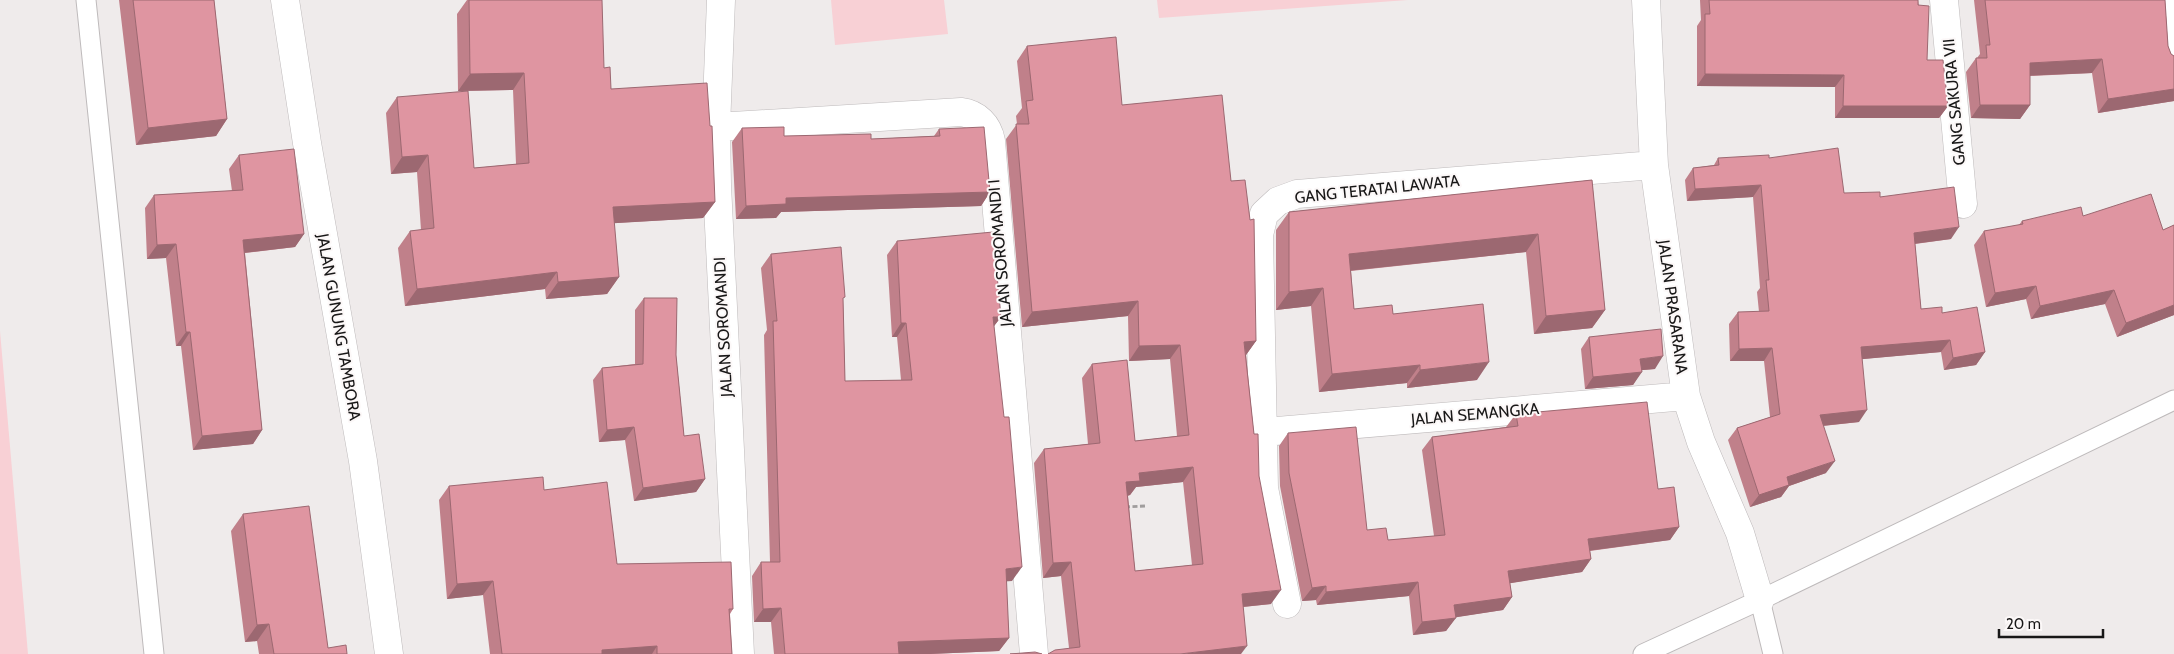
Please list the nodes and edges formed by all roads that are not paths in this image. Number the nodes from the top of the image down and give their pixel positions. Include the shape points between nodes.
1 (86, 0) edge
2 (285, 0) edge
3 (721, 0) edge
4 (1646, 0) edge
5 (1944, 0) edge
6 (2170, 0) edge
7 (2174, 58) edge
8 (716, 127) junction
9 (1654, 165) junction
10 (1963, 204) dead end
11 (1686, 396) junction
12 (2174, 400) edge
13 (1265, 432) junction
14 (1760, 600) junction
15 (1287, 604) dead end
16 (154, 654) edge
17 (389, 654) edge
18 (740, 654) edge
19 (1034, 654) edge
20 (1643, 654) edge
21 (1773, 654) edge

1 - 16 lane
2 - 17 street, JALAN GUNUNG TAMBORA via 363,461
3 - 8 street, JALAN SOROMANDI
4 - 9 street, JALAN PRASARANA
5 - 10 street, GANG SAKURA VII
6 - 7 street
8 - 18 street, JALAN SOROMANDI
8 - 19 street, JALAN SOROMANDI I via 961,112 972,114 985,126 991,141
9 - 11 street, JALAN PRASARANA
9 - 13 street, GANG TERATAI LAWATA via 1297,194 1278,201 1264,214 1259,235
11 - 13 street, JALAN SEMANGKA
11 - 14 street, JALAN PRASARANA via 1700,442 1740,533
12 - 14 lane
13 - 15 street, GANG TERATAI LAWATA via 1264,488
14 - 20 lane
14 - 21 lane

